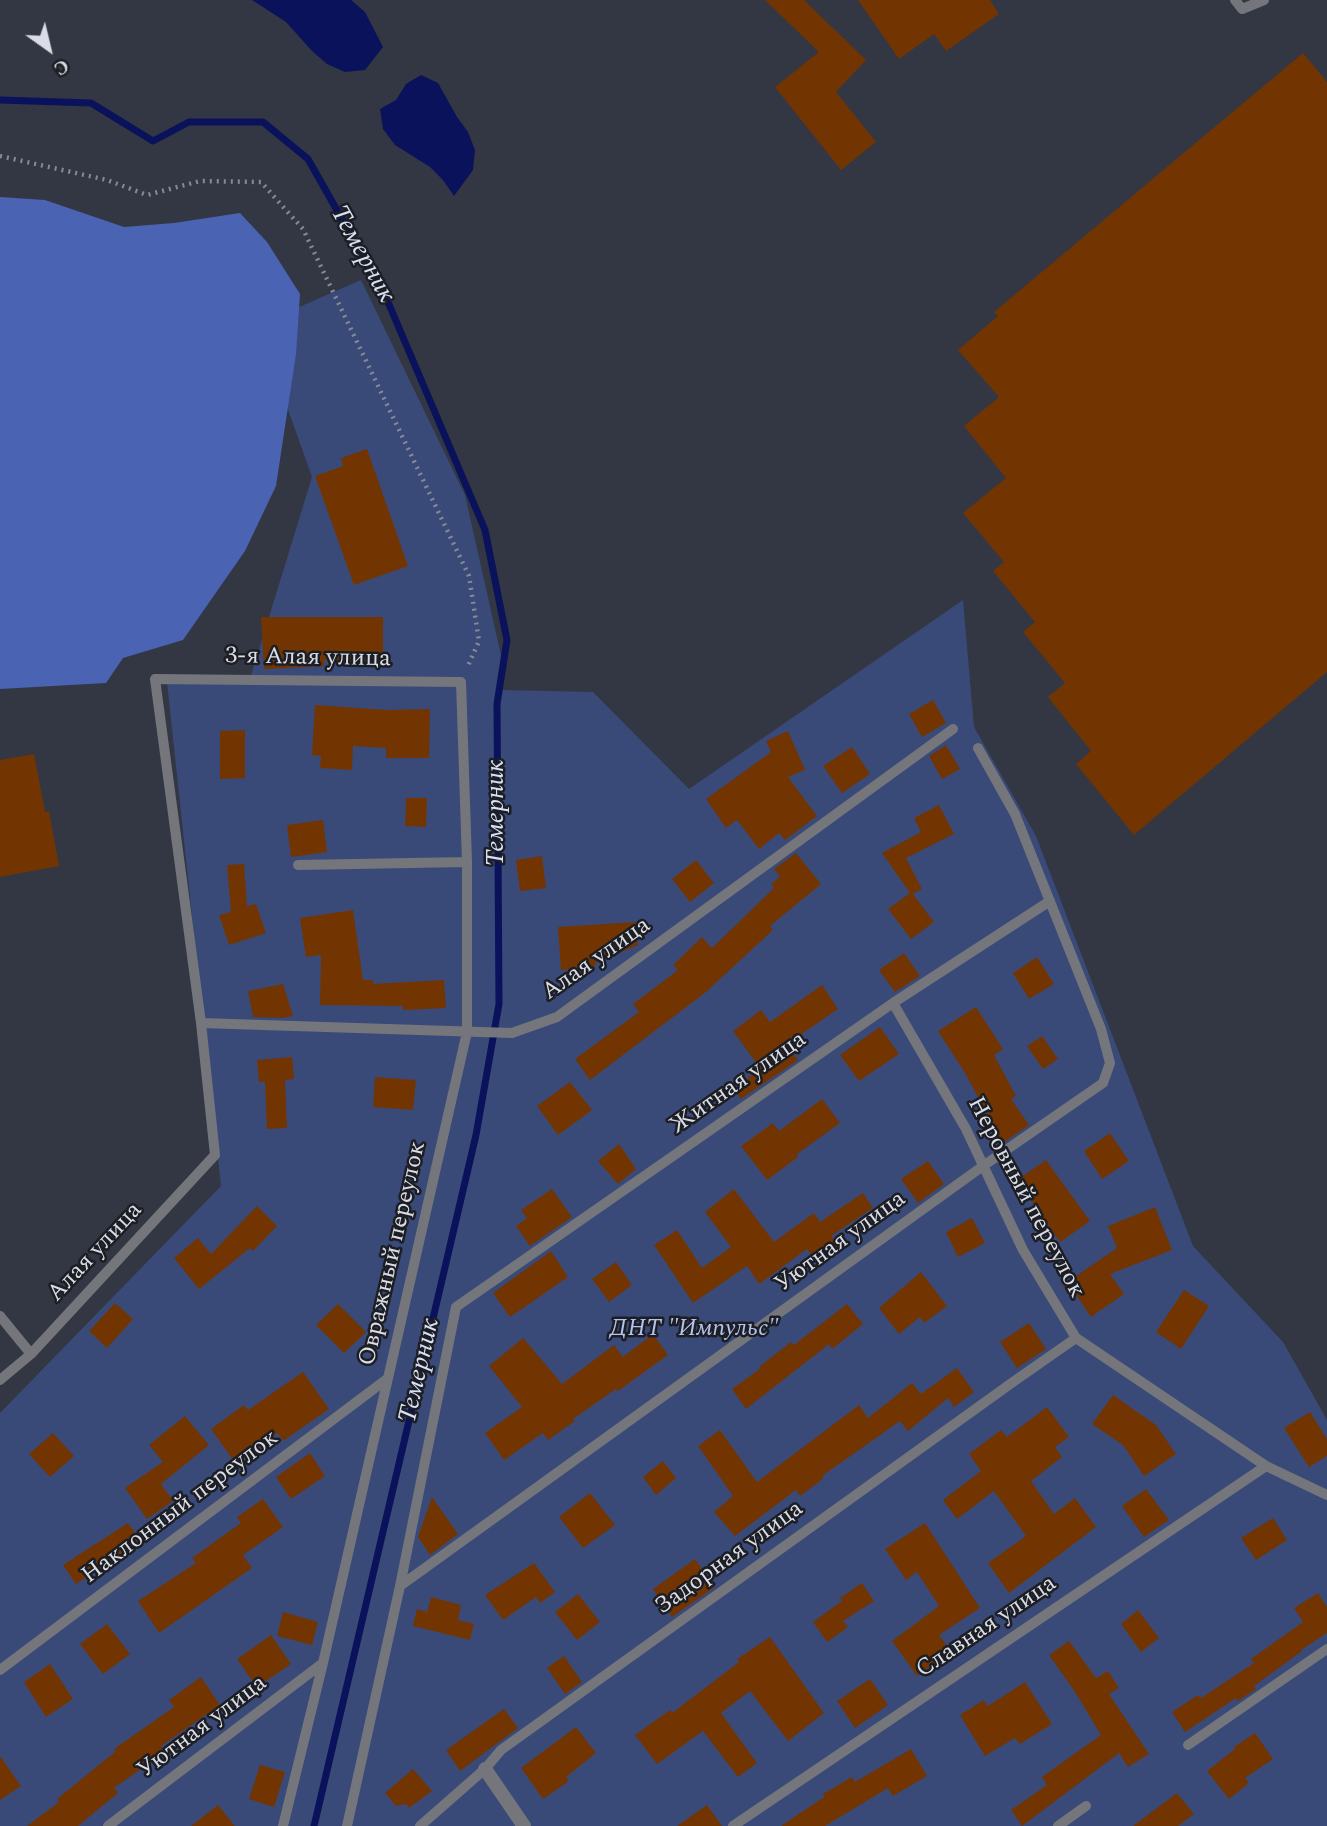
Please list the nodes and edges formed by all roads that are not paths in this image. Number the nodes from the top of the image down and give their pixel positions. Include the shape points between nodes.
1 (1235, 0) edge
2 (1264, 0) edge
3 (155, 679) joint
4 (461, 682) joint
5 (953, 729) dead end
6 (978, 748) dead end
7 (467, 862) junction
8 (298, 865) dead end
9 (1050, 901) junction
10 (893, 1003) junction
11 (201, 1023) junction
12 (467, 1032) junction
13 (983, 1166) junction
14 (0, 1316) edge
15 (1076, 1338) junction
16 (31, 1354) junction
17 (387, 1379) junction
18 (0, 1380) edge
19 (1266, 1466) junction
20 (1327, 1495) edge
21 (400, 1586) junction
22 (1327, 1649) edge
23 (323, 1662) junction
24 (0, 1670) edge
25 (1188, 1745) dead end
26 (485, 1769) junction
27 (1086, 1806) dead end
28 (108, 1826) edge
29 (283, 1826) edge
30 (347, 1826) edge
31 (420, 1826) edge
32 (524, 1826) edge
33 (733, 1826) edge
34 (1058, 1826) edge

1 - 2 lane via 1242,9
3 - 4 lane, 3-я Алая улица
3 - 11 lane, Алая улица
4 - 7 lane, Овражный переулок
5 - 12 lane, Алая улица via 557,1017 512,1033
6 - 9 lane via 1015,814
7 - 8 lane
7 - 12 lane, Овражный переулок
9 - 10 lane, Житная улица
9 - 13 lane, Уютная улица via 1110,1063 1103,1083
10 - 13 lane, Неровный переулок
10 - 21 lane, Житная улица via 456,1307
11 - 12 lane, Алая улица
11 - 16 lane, Алая улица via 215,1155
12 - 17 lane, Овражный переулок
13 - 15 lane, Неровный переулок via 1023,1250
13 - 21 lane, Уютная улица
14 - 16 lane
15 - 19 lane, Неровный переулок
15 - 26 lane, Задорная улица via 501,1750
16 - 18 lane, Алая улица
17 - 23 lane, Овражный переулок
17 - 24 lane, Наклонный переулок
19 - 20 lane, Неровный переулок
19 - 33 lane, Славная улица
21 - 30 lane
22 - 25 lane
23 - 28 lane, Уютная улица
23 - 29 lane, Овражный переулок
26 - 31 lane, Задорная улица
26 - 32 street
27 - 34 lane

